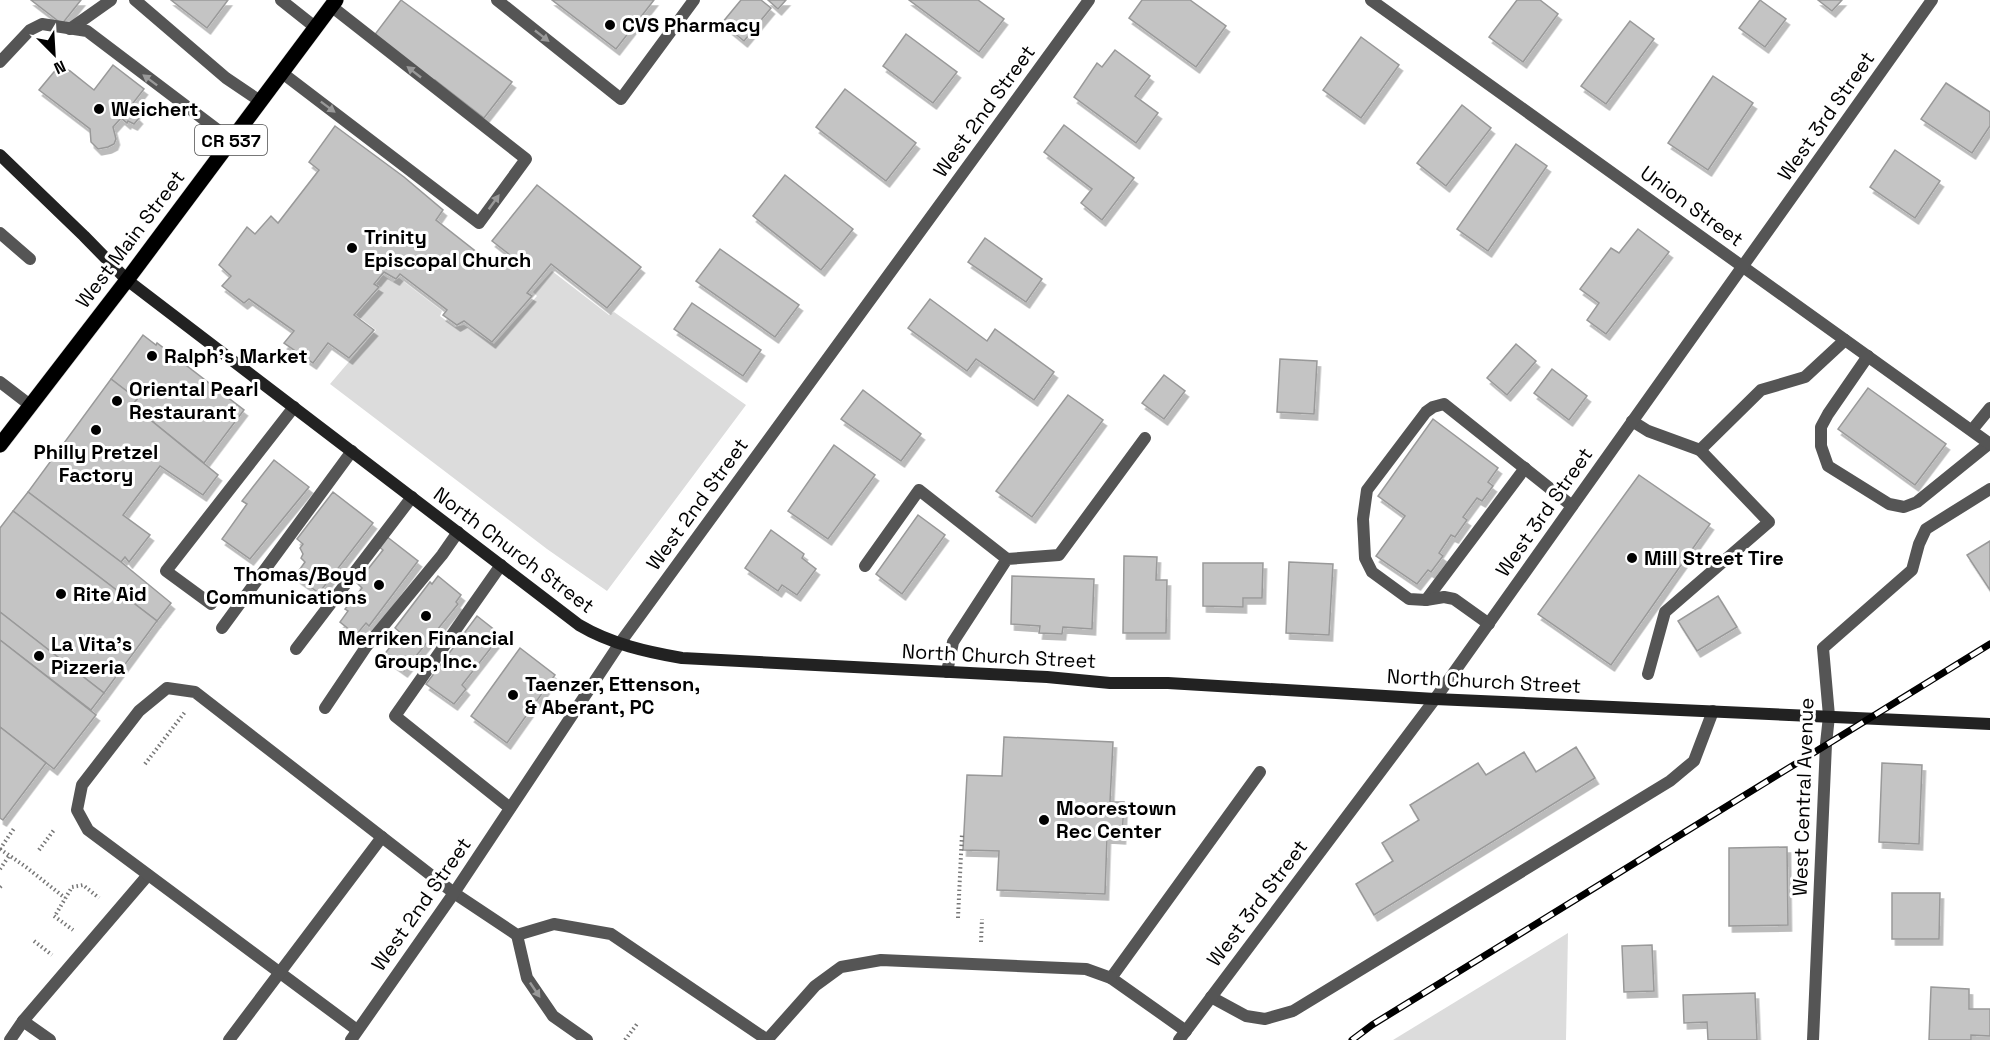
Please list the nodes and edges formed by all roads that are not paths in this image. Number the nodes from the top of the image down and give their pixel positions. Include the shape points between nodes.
1 (111, 0) edge
2 (135, 0) edge
3 (281, 0) edge
4 (496, 0) edge
5 (694, 0) edge
6 (1089, 0) edge
7 (1371, 0) edge
8 (1932, 0) edge
9 (333, 3) edge
10 (315, 27) junction
11 (70, 29) junction
12 (0, 62) edge
13 (281, 72) junction
14 (260, 101) junction
15 (231, 140) junction
16 (0, 155) edge
17 (0, 232) edge
18 (30, 259) dead end
19 (1743, 266) junction
20 (127, 280) junction
21 (1845, 340) junction
22 (1868, 356) junction
23 (0, 382) edge
24 (30, 405) junction
25 (294, 407) junction
26 (1990, 408) edge
27 (1632, 421) junction
28 (1972, 430) junction
29 (1145, 438) dead end
30 (1990, 443) edge
31 (0, 445) edge
32 (1700, 450) junction
33 (352, 452) junction
34 (1525, 468) junction
35 (1990, 489) edge
36 (412, 497) junction
37 (1572, 506) junction
38 (458, 532) junction
39 (1006, 559) junction
40 (501, 565) junction
41 (865, 566) dead end
42 (1426, 600) junction
43 (211, 604) dead end
44 (1489, 624) junction
45 (222, 627) dead end
46 (620, 643) junction
47 (296, 649) dead end
48 (947, 672) junction
49 (1648, 674) dead end
50 (1435, 699) junction
51 (325, 708) dead end
52 (1713, 711) junction
53 (1828, 716) junction
54 (1990, 724) edge
55 (1260, 772) dead end
56 (510, 808) junction
57 (382, 837) junction
58 (148, 875) junction
59 (454, 893) junction
60 (517, 934) junction
61 (279, 972) junction
62 (1111, 978) junction
63 (1211, 997) junction
64 (23, 1021) junction
65 (354, 1035) edge
66 (1183, 1035) edge
67 (766, 1039) edge
68 (10, 1040) edge
69 (50, 1040) edge
70 (229, 1040) edge
71 (587, 1040) edge
72 (1813, 1040) edge

1 - 11 street
2 - 14 street via 226,78
3 - 10 street
4 -> 5 street via 621,99
6 - 46 street, West 2nd Street
7 - 19 street, Union Street
8 - 19 street, West 3rd Street
9 - 10 main road, West Main Street / CR 537
13 -> 9 street via 479,223 526,159
10 - 13 main road, West Main Street / CR 537
11 - 12 street via 42,24 30,30
15 -> 11 street via 87,31
13 - 14 main road, West Main Street / CR 537
14 - 15 main road, West Main Street / CR 537
15 - 20 main road, West Main Street / CR 537
16 - 20 main road, North Church Street
17 - 18 street
19 - 21 street, Union Street
19 - 27 street, West 3rd Street
20 - 24 main road, West Main Street / CR 537
20 - 25 main road, North Church Street
21 - 22 street, Union Street
21 - 32 street via 1805,377 1761,390
22 - 28 street, Union Street
22 - 30 street via 1821,428 1821,446 1828,466 1889,504 1904,507 1917,502
23 - 24 street
24 - 31 main road, West Main Street / CR 537
25 - 33 main road, North Church Street
25 - 43 street via 166,572
26 - 28 street
27 - 32 street
27 - 37 street, West 3rd Street
28 - 30 street, Union Street
29 - 39 street via 1059,555
32 - 49 street via 1769,522 1665,612
33 - 36 main road, North Church Street
33 - 45 street
34 - 37 street
34 - 42 street
34 - 42 street via 1444,404 1426,412 1406,437 1367,490 1363,519 1365,558 1372,572 1384,582 1409,599
35 - 53 street, West Central Avenue via 1926,529 1912,570 1822,648
36 - 38 main road, North Church Street
36 - 47 street
37 - 44 street, West 3rd Street
38 - 40 main road, North Church Street
38 - 51 street via 366,647
39 - 41 street via 919,490
39 - 48 street via 953,642
40 - 46 main road, North Church Street via 579,625
40 - 56 street via 395,716
42 - 44 street via 1454,599
44 - 50 street, West 3rd Street
46 - 48 main road, North Church Street via 682,658
46 - 56 street, West 2nd Street
48 - 50 main road, North Church Street
50 - 52 main road, North Church Street
50 - 63 street, West 3rd Street
52 - 53 main road, North Church Street
52 - 63 street via 1694,761 1670,781 1293,1011 1265,1019 1246,1016
53 - 54 main road, North Church Street
53 - 72 street, West Central Avenue
55 - 62 street
56 - 59 street, West 2nd Street
57 - 58 street via 195,692 167,688 139,711 82,785 77,810 88,830
57 - 59 street
57 - 61 street
58 - 61 street
58 - 64 street
59 - 60 street
59 - 65 street, West 2nd Street
60 - 67 street via 554,924 611,934
60 -> 71 street via 527,978 553,1016
61 - 65 street
61 - 70 street
62 - 66 street
62 - 67 street via 1086,969 881,960 841,967 815,986
63 - 66 street, West 3rd Street
64 - 68 street
64 - 69 street

